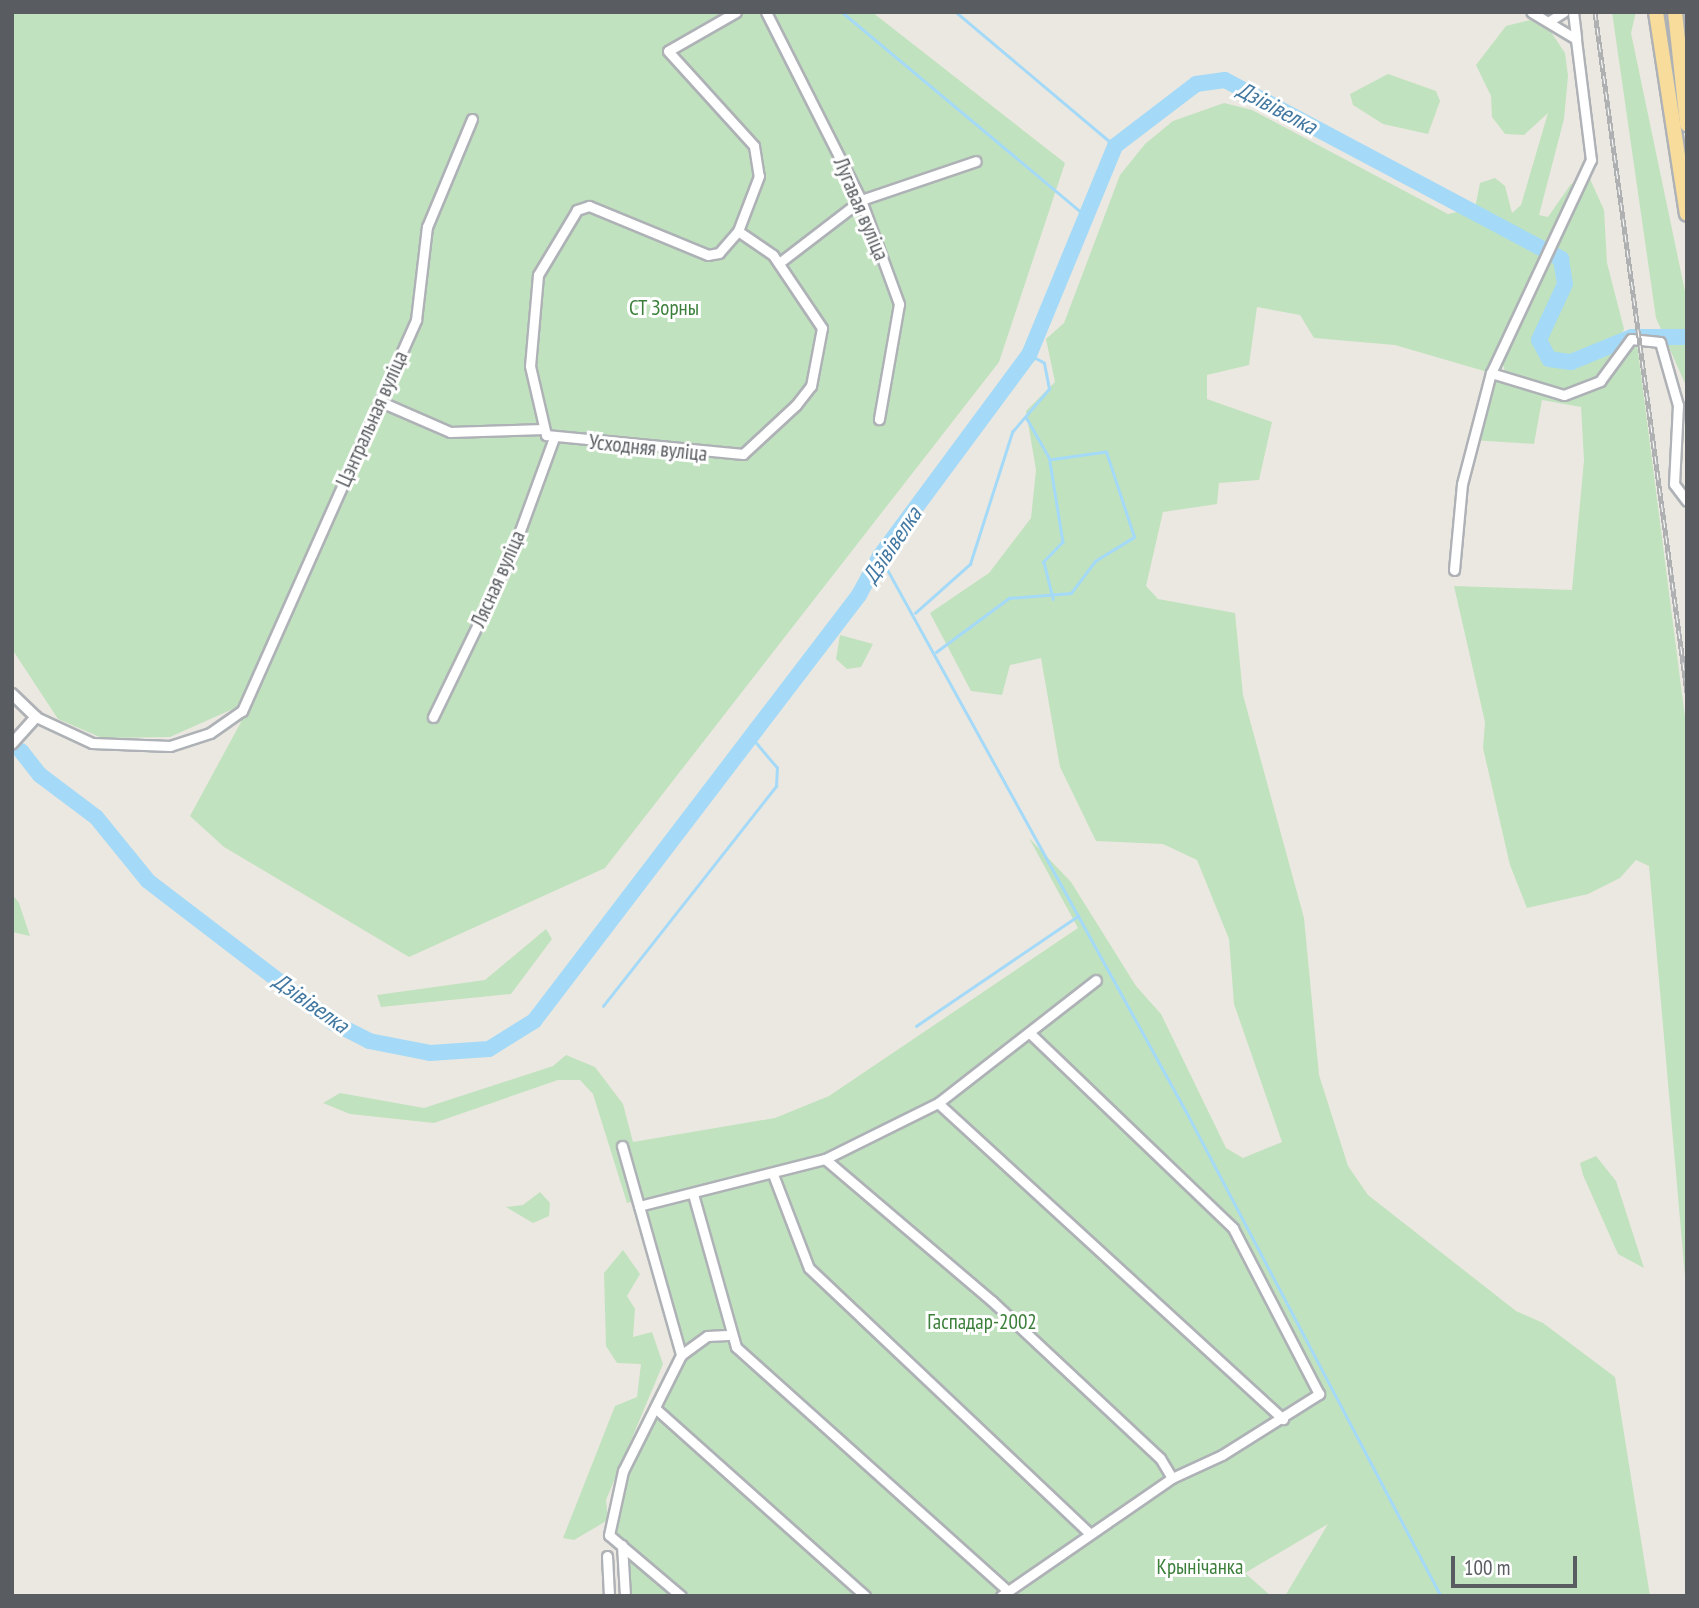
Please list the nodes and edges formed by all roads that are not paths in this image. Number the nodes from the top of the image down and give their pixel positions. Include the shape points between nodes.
1 (736, 12) edge
2 (766, 12) edge
3 (1531, 12) edge
4 (1564, 12) edge
5 (1573, 12) edge
6 (1656, 12) edge
7 (1675, 12) edge
8 (1550, 20) junction
9 (1576, 39) junction
10 (472, 119) dead end
11 (1687, 124) edge
12 (976, 161) dead end
13 (861, 200) junction
14 (1687, 214) edge
15 (738, 231) junction
16 (779, 263) junction
17 (1491, 373) junction
18 (381, 402) junction
19 (879, 419) dead end
20 (544, 429) junction
21 (554, 438) junction
22 (1687, 501) edge
23 (1454, 570) dead end
24 (12, 694) edge
25 (36, 717) junction
26 (433, 717) dead end
27 (12, 744) edge
28 (1096, 980) dead end
29 (1031, 1034) junction
30 (938, 1103) junction
31 (622, 1146) dead end
32 (825, 1159) junction
33 (774, 1177) junction
34 (693, 1194) junction
35 (639, 1206) junction
36 (727, 1335) junction
37 (681, 1356) junction
38 (655, 1408) junction
39 (1283, 1419) junction
40 (1172, 1478) junction
41 (1090, 1534) junction
42 (622, 1545) junction
43 (607, 1556) dead end
44 (1004, 1594) edge
45 (609, 1596) edge
46 (625, 1596) edge
47 (681, 1596) edge
48 (865, 1596) edge

1 - 15 street via 668,51 754,146 759,176
2 - 13 street, Лугавая вуліца
3 - 8 street
4 - 8 street
5 - 9 street
6 - 14 highway
7 - 11 highway
8 - 9 street
9 - 17 street via 1591,160
10 - 18 street, Цэнтральная вуліца via 427,227 416,320
12 - 13 street
13 - 16 street
13 - 19 street, Лугавая вуліца via 899,304
15 - 16 street
15 - 20 street via 719,253 708,255 590,206 577,210 538,275 530,366
16 - 21 street, Усходняя вуліца via 817,316 821,347 811,386 743,454
17 - 22 street via 1564,395 1600,381 1631,340 1660,342 1678,405 1674,484
17 - 23 street via 1462,484
18 - 20 street via 450,432
18 - 25 street, Цэнтральная вуліца via 242,711 210,733 170,746 92,743
20 - 21 street
21 - 26 street, Лясная вуліца via 510,558
24 - 25 street
25 - 27 street
28 - 29 street
29 - 30 street
29 - 39 street via 1233,1228 1319,1394
30 - 32 street
30 - 39 street
31 - 35 street
32 - 33 street
32 - 40 street via 992,1301 1160,1458
33 - 34 street
33 - 41 street via 809,1269
34 - 35 street
34 - 36 street
35 - 37 street
36 - 37 street via 707,1336
36 - 44 street
37 - 38 street
38 - 42 street via 623,1471 609,1535
38 - 48 street
39 - 40 street
40 - 41 street
41 - 44 street
42 - 46 street
42 - 47 street
43 - 45 street

